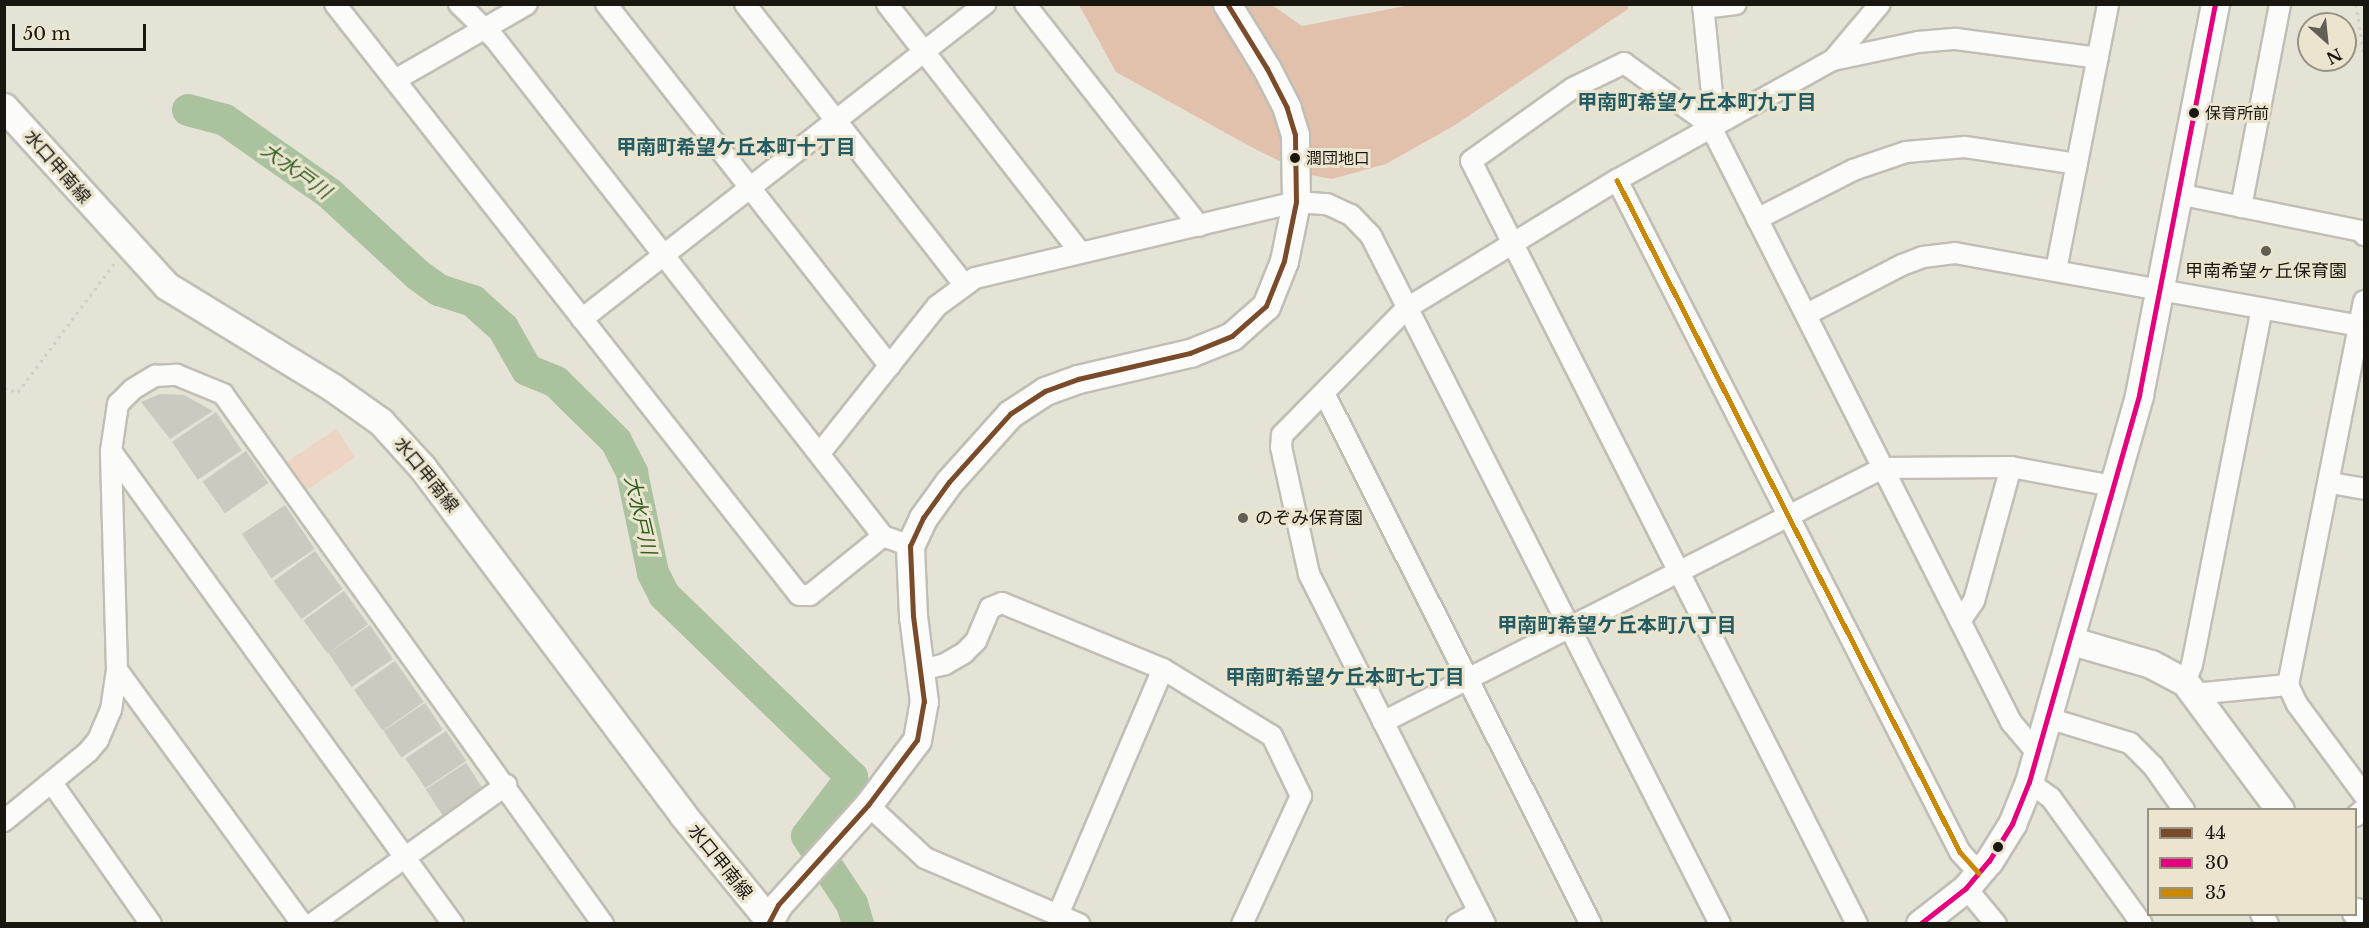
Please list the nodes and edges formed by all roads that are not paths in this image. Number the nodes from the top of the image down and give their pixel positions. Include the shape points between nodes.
1 (335, 4) edge
2 (459, 4) edge
3 (527, 4) edge
4 (606, 4) edge
5 (745, 4) edge
6 (887, 4) edge
7 (985, 4) edge
8 (1025, 4) edge
9 (1227, 4) edge
10 (1736, 4) edge
11 (1880, 4) edge
12 (2108, 4) edge
13 (2215, 4) edge
14 (2280, 4) edge
15 (1703, 6) edge
16 (483, 30) junction
17 (925, 52) junction
18 (2098, 58) junction
19 (1833, 60) junction
20 (395, 80) junction
21 (4, 107) edge
22 (837, 121) junction
23 (1710, 125) junction
24 (2077, 164) junction
25 (1617, 180) junction
26 (751, 190) junction
27 (2178, 194) junction
28 (1296, 202) junction
29 (2241, 207) junction
30 (1757, 219) junction
31 (1198, 226) junction
32 (2364, 235) edge
33 (1513, 243) junction
34 (1080, 252) junction
35 (665, 258) junction
36 (2056, 270) junction
37 (964, 284) junction
38 (2158, 290) junction
39 (2364, 301) edge
40 (1407, 308) junction
41 (2262, 309) junction
42 (1806, 314) junction
43 (582, 319) junction
44 (2359, 326) junction
45 (890, 366) junction
46 (1324, 393) junction
47 (111, 451) junction
48 (820, 453) junction
49 (2010, 466) junction
50 (1883, 468) junction
51 (2331, 483) junction
52 (2113, 486) junction
53 (2364, 489) edge
54 (1788, 516) junction
55 (883, 536) junction
56 (910, 546) junction
57 (1680, 571) junction
58 (1960, 621) junction
59 (1570, 627) junction
60 (2072, 641) junction
61 (1164, 669) junction
62 (117, 670) junction
63 (920, 670) junction
64 (1469, 678) junction
65 (2288, 685) junction
66 (2189, 688) junction
67 (2048, 718) junction
68 (1383, 722) junction
69 (2038, 754) junction
70 (2029, 782) junction
71 (52, 783) junction
72 (506, 784) junction
73 (2364, 795) edge
74 (868, 806) junction
75 (2183, 808) edge
76 (2279, 808) edge
77 (4, 820) edge
78 (405, 856) junction
79 (1973, 880) junction
80 (1058, 915) junction
81 (1482, 918) edge
82 (768, 922) edge
83 (151, 924) edge
84 (302, 924) edge
85 (312, 924) edge
86 (453, 924) edge
87 (603, 924) edge
88 (1079, 924) edge
89 (1242, 924) edge
90 (1457, 924) edge
91 (1591, 924) edge
92 (1720, 924) edge
93 (1857, 924) edge
94 (1920, 924) edge
95 (1996, 924) edge
96 (2142, 924) edge

1 - 20 street
2 - 16 street
3 - 16 street
4 - 26 street
5 - 22 street
6 - 17 street
7 - 17 street
8 - 31 street
9 - 28 main road via 1287,108 1295,135
10 - 15 street
11 - 19 street
12 - 18 street
13 - 27 main road
14 - 29 street
15 - 23 street via 1714,114
16 - 20 street
16 - 35 street via 495,39
17 - 22 street
17 - 34 street
18 - 19 street via 1956,39 1918,42
18 - 24 street
19 - 23 street
20 - 43 street
21 - 82 main road, 水口甲南線 via 127,247 167,286 332,387 381,422 422,467
22 - 26 street
22 - 37 street
23 - 25 street
23 - 30 street
23 - 33 street via 1624,63 1573,88 1472,161
24 - 30 street via 1986,148 1915,150 1853,170
24 - 36 street
25 - 33 street
25 - 54 street
26 - 35 street
26 - 45 street
27 - 29 street
27 - 38 main road
28 - 31 street
28 - 40 street via 1327,204 1365,227
28 - 56 main road via 1278,277 1266,306 1255,319 1232,336 1190,353 1078,379 1046,391 1010,414 949,482 923,518
29 - 32 street via 2361,231
30 - 42 street
31 - 34 street
33 - 40 street
33 - 57 street
34 - 37 street via 990,272
35 - 43 street
35 - 48 street
36 - 38 street
36 - 42 street via 1973,255 1938,255 1902,265
37 - 45 street via 937,306
38 - 41 street
38 - 52 main road via 2139,395
39 - 44 street
40 - 46 street
40 - 59 street
41 - 44 street
41 - 66 street
42 - 50 street
43 - 55 street via 799,595 810,596
44 - 51 street
45 - 48 street
46 - 64 street
46 - 68 street via 1282,435 1281,447 1308,574
47 - 62 street
47 - 72 street via 118,404 155,376 194,379 223,394
47 - 78 street
48 - 55 street
49 - 50 street
49 - 52 street
49 - 58 street via 1974,601
50 - 54 street
50 - 58 street
51 - 53 street
51 - 65 street
52 - 60 main road
54 - 57 street
54 - 79 street
55 - 56 street
56 - 63 main road
57 - 59 street
57 - 93 street
58 - 69 street via 2011,722
59 - 64 street
59 - 92 street
60 - 66 main road via 2151,664
60 - 67 main road
61 - 63 street via 1002,603 990,608 976,641 964,653 945,664
61 - 80 street
61 - 89 street via 1272,736 1300,791
62 - 71 street via 111,710 98,740
62 - 84 street
63 - 74 main road via 924,719 917,740
64 - 68 street
64 - 91 street
65 - 66 street
65 - 73 street via 2297,704
66 - 76 main road
67 - 69 main road
67 - 75 street via 2130,743 2153,766
68 - 81 street
69 - 70 main road
70 - 79 main road via 2012,824
70 - 96 street via 2051,798
71 - 77 street
71 - 83 street
72 - 78 street
72 - 87 street
74 - 80 street via 925,858
74 - 82 main road via 819,857
78 - 85 street
78 - 86 street
79 - 94 main road
79 - 95 street
80 - 88 street
81 - 90 street

